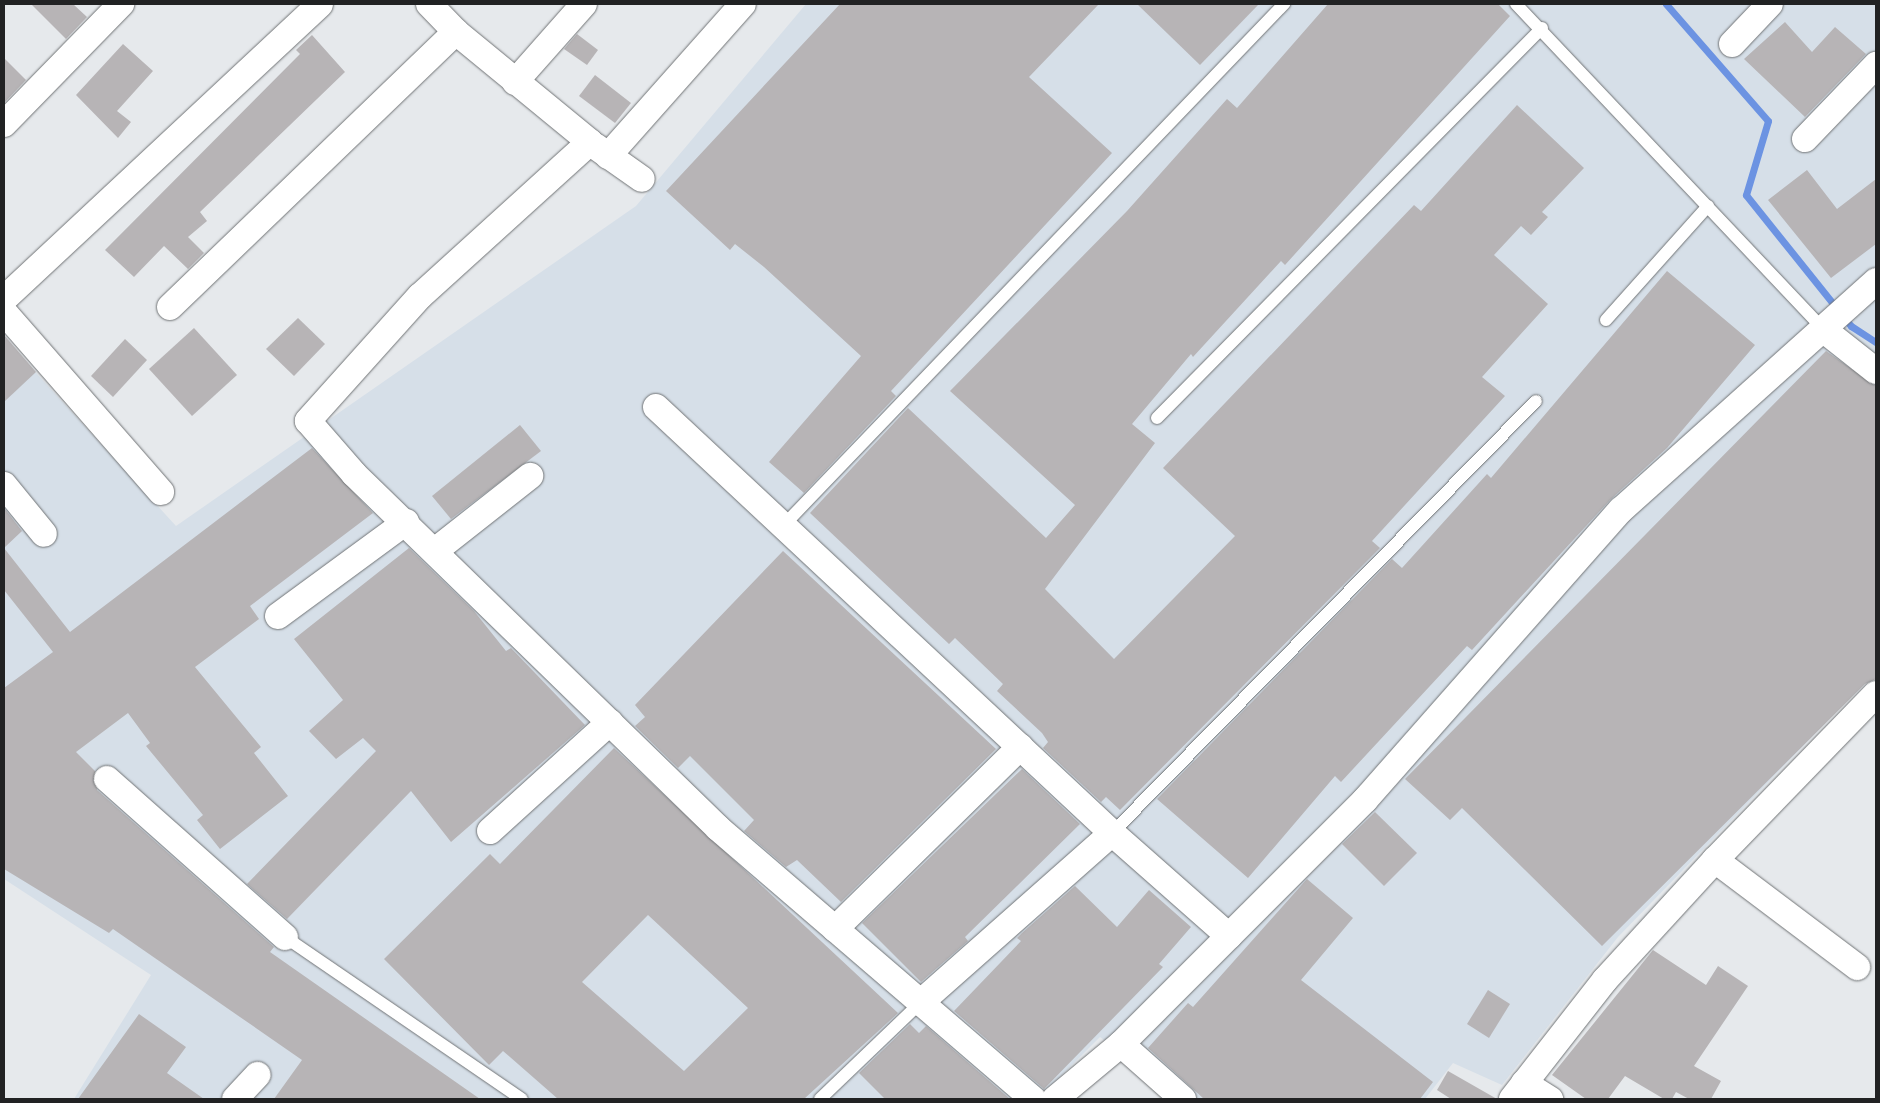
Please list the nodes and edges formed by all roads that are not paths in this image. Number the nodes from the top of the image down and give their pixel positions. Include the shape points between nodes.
1 (121, 4) edge
2 (320, 4) edge
3 (429, 4) edge
4 (584, 4) edge
5 (743, 4) edge
6 (1284, 4) edge
7 (1516, 4) edge
8 (1770, 4) edge
9 (1542, 28) junction
10 (456, 32) junction
11 (1732, 44) dead end
12 (1876, 65) edge
13 (515, 82) junction
14 (4, 124) edge
15 (1805, 139) dead end
16 (599, 149) junction
17 (642, 179) dead end
18 (1708, 206) junction
19 (1876, 281) edge
20 (4, 299) edge
21 (170, 307) dead end
22 (4, 312) edge
23 (1835, 319) junction
24 (1606, 320) dead end
25 (1876, 371) edge
26 (1536, 401) dead end
27 (656, 407) dead end
28 (1157, 418) dead end
29 (530, 476) dead end
30 (4, 486) edge
31 (161, 492) dead end
32 (406, 522) junction
33 (784, 526) junction
34 (44, 534) dead end
35 (436, 550) junction
36 (278, 616) dead end
37 (1876, 694) edge
38 (610, 722) junction
39 (1020, 747) junction
40 (107, 780) dead end
41 (490, 831) dead end
42 (1112, 833) junction
43 (1714, 860) junction
44 (835, 929) junction
45 (1229, 936) junction
46 (285, 937) joint
47 (1857, 967) dead end
48 (920, 1004) junction
49 (1121, 1044) junction
50 (257, 1075) dead end
51 (1518, 1091) edge
52 (235, 1099) edge
53 (522, 1099) edge
54 (820, 1099) edge
55 (1033, 1099) edge
56 (1055, 1099) edge
57 (1183, 1099) edge
58 (1550, 1099) edge

1 - 14 street
2 - 20 street
3 - 10 street
4 - 13 street
5 - 16 street
6 - 33 lane
7 - 9 lane
8 - 11 street
9 - 18 lane
9 - 28 lane
10 - 13 street
10 - 21 street
12 - 15 street
13 - 16 street
16 - 17 street
16 - 32 street via 420,296 308,421 354,474
18 - 23 lane
18 - 24 lane
19 - 23 street
22 - 31 street
23 - 25 street
23 - 45 street via 1621,510 1365,800
26 - 42 lane
27 - 33 street
29 - 35 street
30 - 34 street
32 - 35 street
32 - 36 street
33 - 39 street
35 - 38 street
37 - 43 street
38 - 41 street
38 - 44 street via 718,828
39 - 42 street
39 - 44 street
40 - 46 street
42 - 45 street
42 - 48 street
43 - 47 street
43 - 51 street via 1606,980
44 - 48 street
45 - 49 street
46 - 53 lane
48 - 54 lane
48 - 55 street
49 - 56 street
49 - 57 street
50 - 52 street
51 - 58 street

